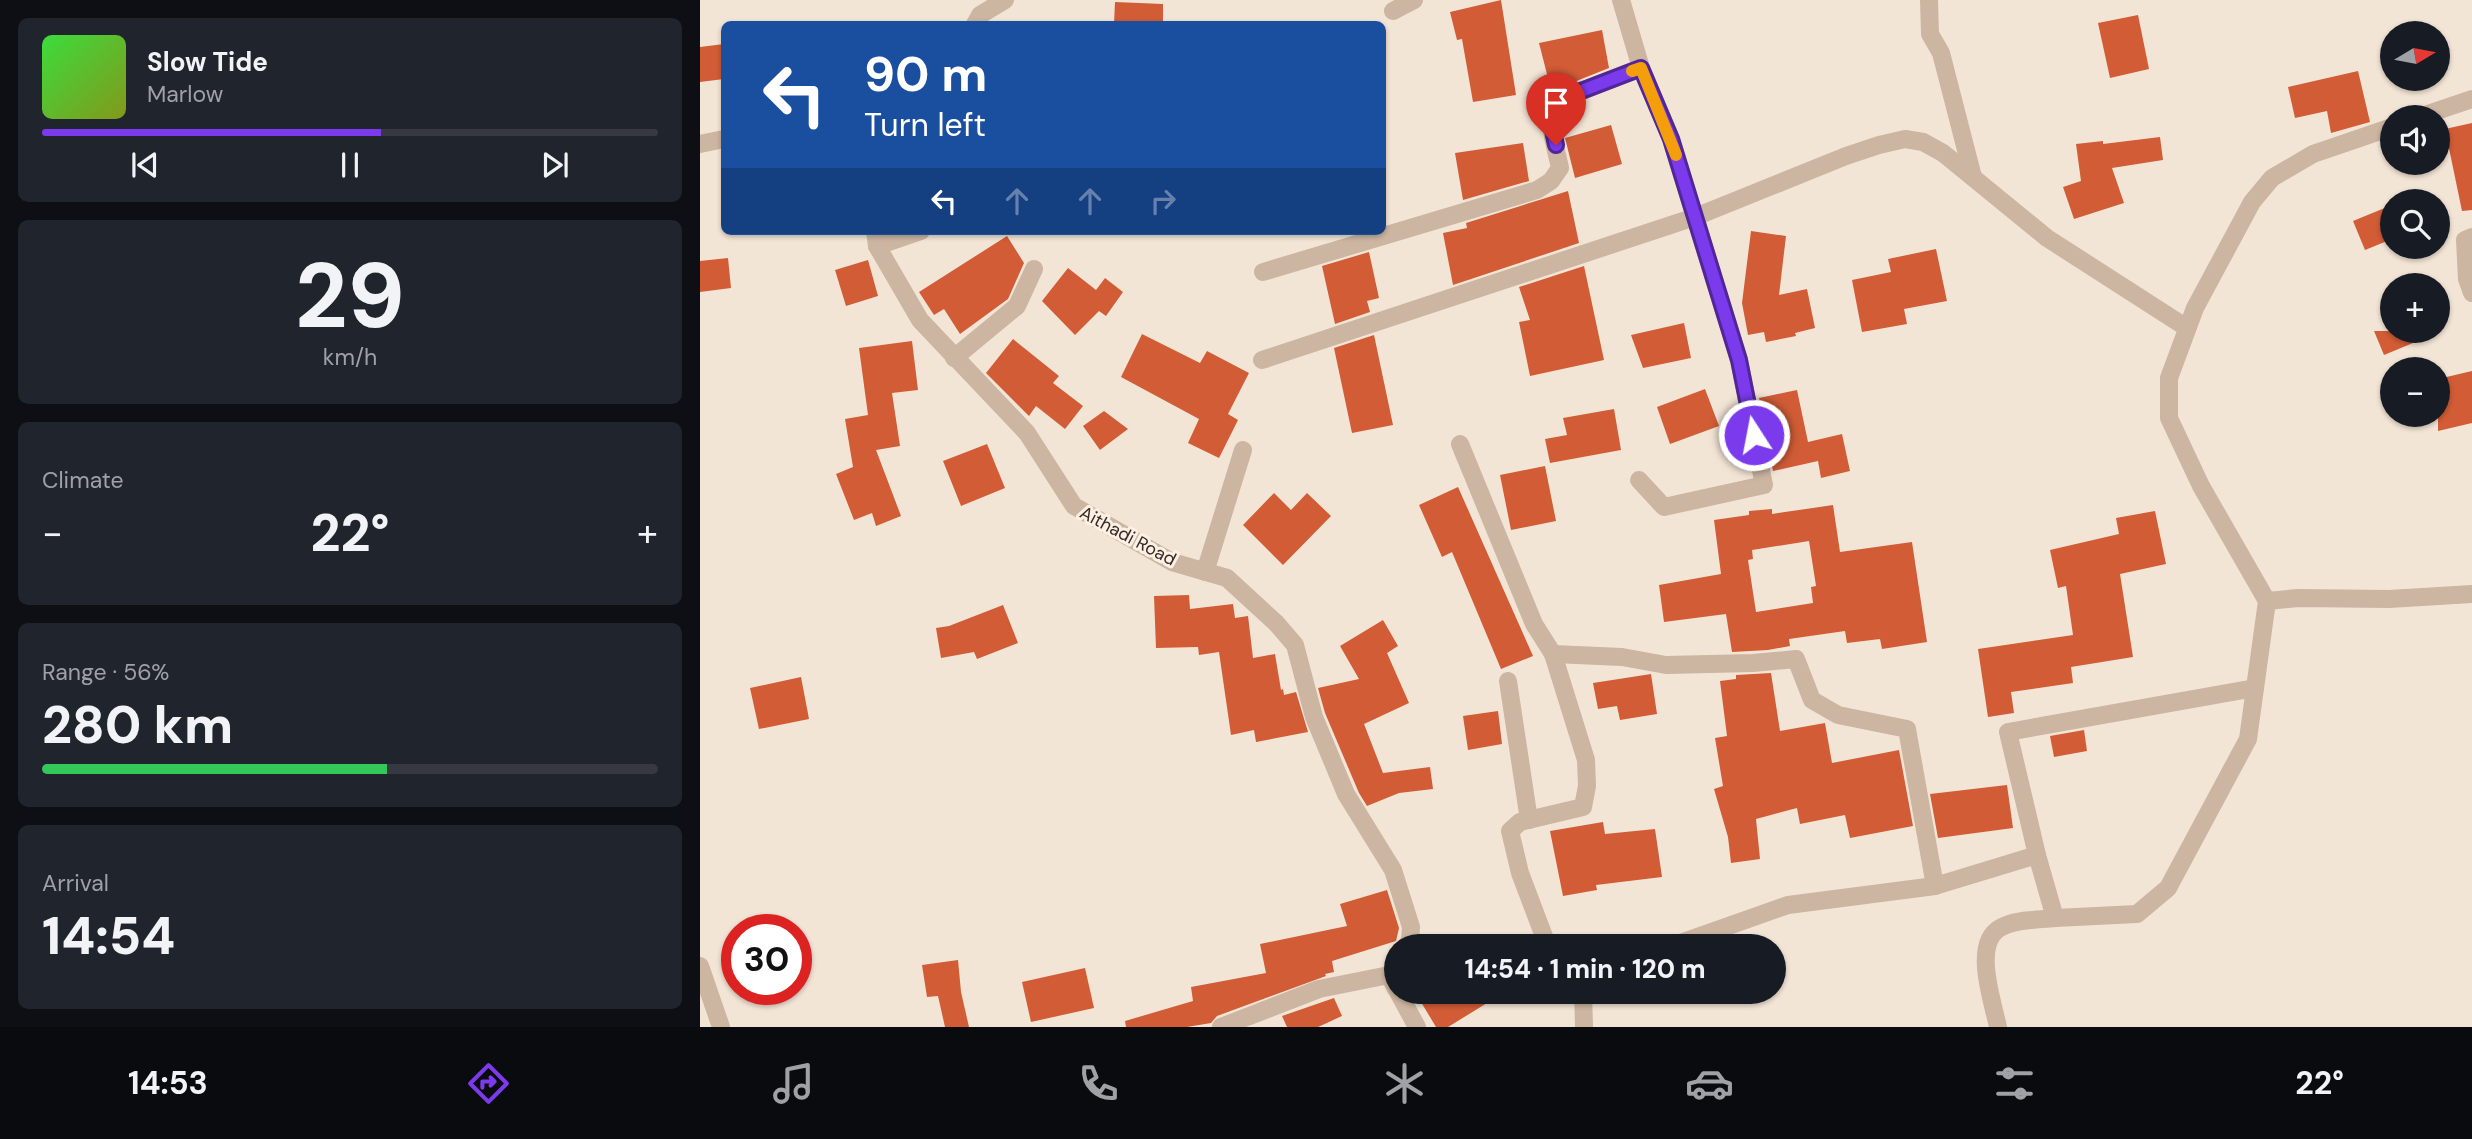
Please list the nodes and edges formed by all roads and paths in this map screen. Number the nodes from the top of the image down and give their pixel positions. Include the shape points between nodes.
1 (1005, 0) edge
2 (1414, 0) edge
3 (1621, 0) edge
4 (1930, 0) edge
5 (1393, 11) dead end
6 (977, 21) edge
7 (1641, 68) junction
8 (2472, 99) edge
9 (2450, 107) edge
10 (2380, 131) edge
11 (721, 140) edge
12 (700, 144) edge
13 (1973, 177) junction
14 (1695, 217) junction
15 (895, 235) edge
16 (2472, 237) edge
17 (876, 238) edge
18 (1034, 269) dead end
19 (1263, 272) dead end
20 (2472, 293) edge
21 (2187, 328) junction
22 (954, 358) junction
23 (1262, 360) dead end
24 (1460, 444) dead end
25 (1243, 450) dead end
26 (1639, 480) dead end
27 (1205, 572) junction
28 (2472, 594) edge
29 (2267, 601) junction
30 (1553, 654) junction
31 (1508, 681) dead end
32 (2255, 688) junction
33 (1529, 820) junction
34 (2037, 855) junction
35 (1935, 886) junction
36 (2055, 918) junction
37 (1410, 934) edge
38 (1543, 934) edge
39 (1706, 934) edge
40 (700, 966) edge
41 (1384, 981) edge
42 (1406, 1004) edge
43 (1583, 1004) edge
44 (721, 1027) edge
45 (1221, 1027) edge
46 (1417, 1027) edge
47 (1584, 1027) edge
48 (1998, 1027) edge

1 - 6 street
2 - 5 street
3 - 7 street
4 - 13 street via 1930,34 1941,53
7 - 14 street via 1671,139
7 - 19 street via 1563,98 1554,107 1551,122 1560,168 1538,190
8 - 9 street
10 - 21 street via 2313,154 2272,178 2252,202
11 - 12 street
13 - 14 street via 1943,153 1905,139 1846,156
13 - 21 street via 2047,238
14 - 23 street
14 - 26 street via 1739,360 1764,485 1664,507
15 - 17 street
16 - 20 street via 2465,240
17 - 22 street, Aithadi Road via 920,320
18 - 22 street via 1017,306
21 - 29 street via 2169,378 2169,418 2201,486
22 - 27 street, Aithadi Road via 1027,433 1074,506 1172,562
24 - 30 street via 1534,624
25 - 27 street
27 - 37 street, Aithadi Road via 1227,578 1295,645 1314,717 1346,794 1393,870
28 - 29 street
29 - 32 street
30 - 33 street via 1586,760 1587,786 1583,807
30 - 35 street via 1622,657 1666,665 1796,659 1812,700 1838,715 1907,729
31 - 33 street
32 - 34 street via 2008,732
32 - 36 street via 2248,739 2168,888 2137,914
33 - 38 street via 1510,831
34 - 35 street
34 - 36 street
35 - 39 street via 1788,905
36 - 48 street via 2000,928 1988,940 1987,978
40 - 44 street
41 - 45 street via 1319,989
42 - 46 street
43 - 47 street

